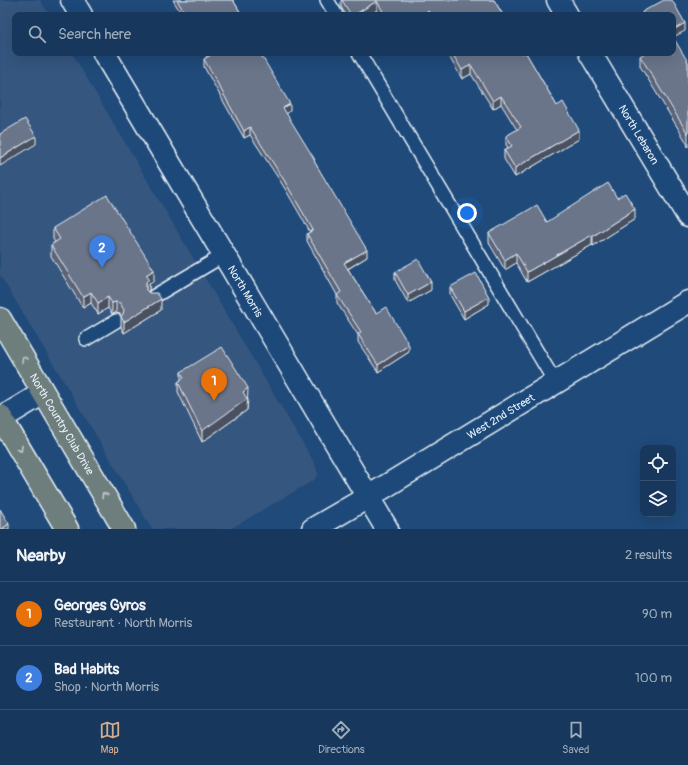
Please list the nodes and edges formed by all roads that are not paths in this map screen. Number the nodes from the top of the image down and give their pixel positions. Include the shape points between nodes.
1 (72, 0) edge
2 (327, 0) edge
3 (558, 0) edge
4 (79, 12) edge
5 (334, 12) edge
6 (565, 12) edge
7 (106, 56) edge
8 (361, 56) edge
9 (592, 56) edge
10 (688, 216) edge
11 (224, 255) junction
12 (153, 298) edge
13 (688, 302) edge
14 (0, 319) edge
15 (116, 321) dead end
16 (86, 339) dead end
17 (555, 382) junction
18 (43, 393) junction
19 (1, 418) edge
20 (368, 497) junction
21 (67, 529) edge
22 (124, 529) edge
23 (313, 529) edge
24 (387, 529) edge

1 - 4 street
2 - 5 lane
3 - 6 street
7 - 11 street, North Morris
8 - 17 lane
9 - 10 street, North Lebaron
11 - 12 lane
11 - 20 street, North Morris
13 - 17 street, West 2nd Street
18 -> 14 main road, North Country Club Drive
15 - 16 lane
17 - 20 street, West 2nd Street
18 - 19 street
22 -> 18 main road, North Country Club Drive
19 -> 21 main road
20 - 23 street, West 2nd Street
20 - 24 street, North Morris

